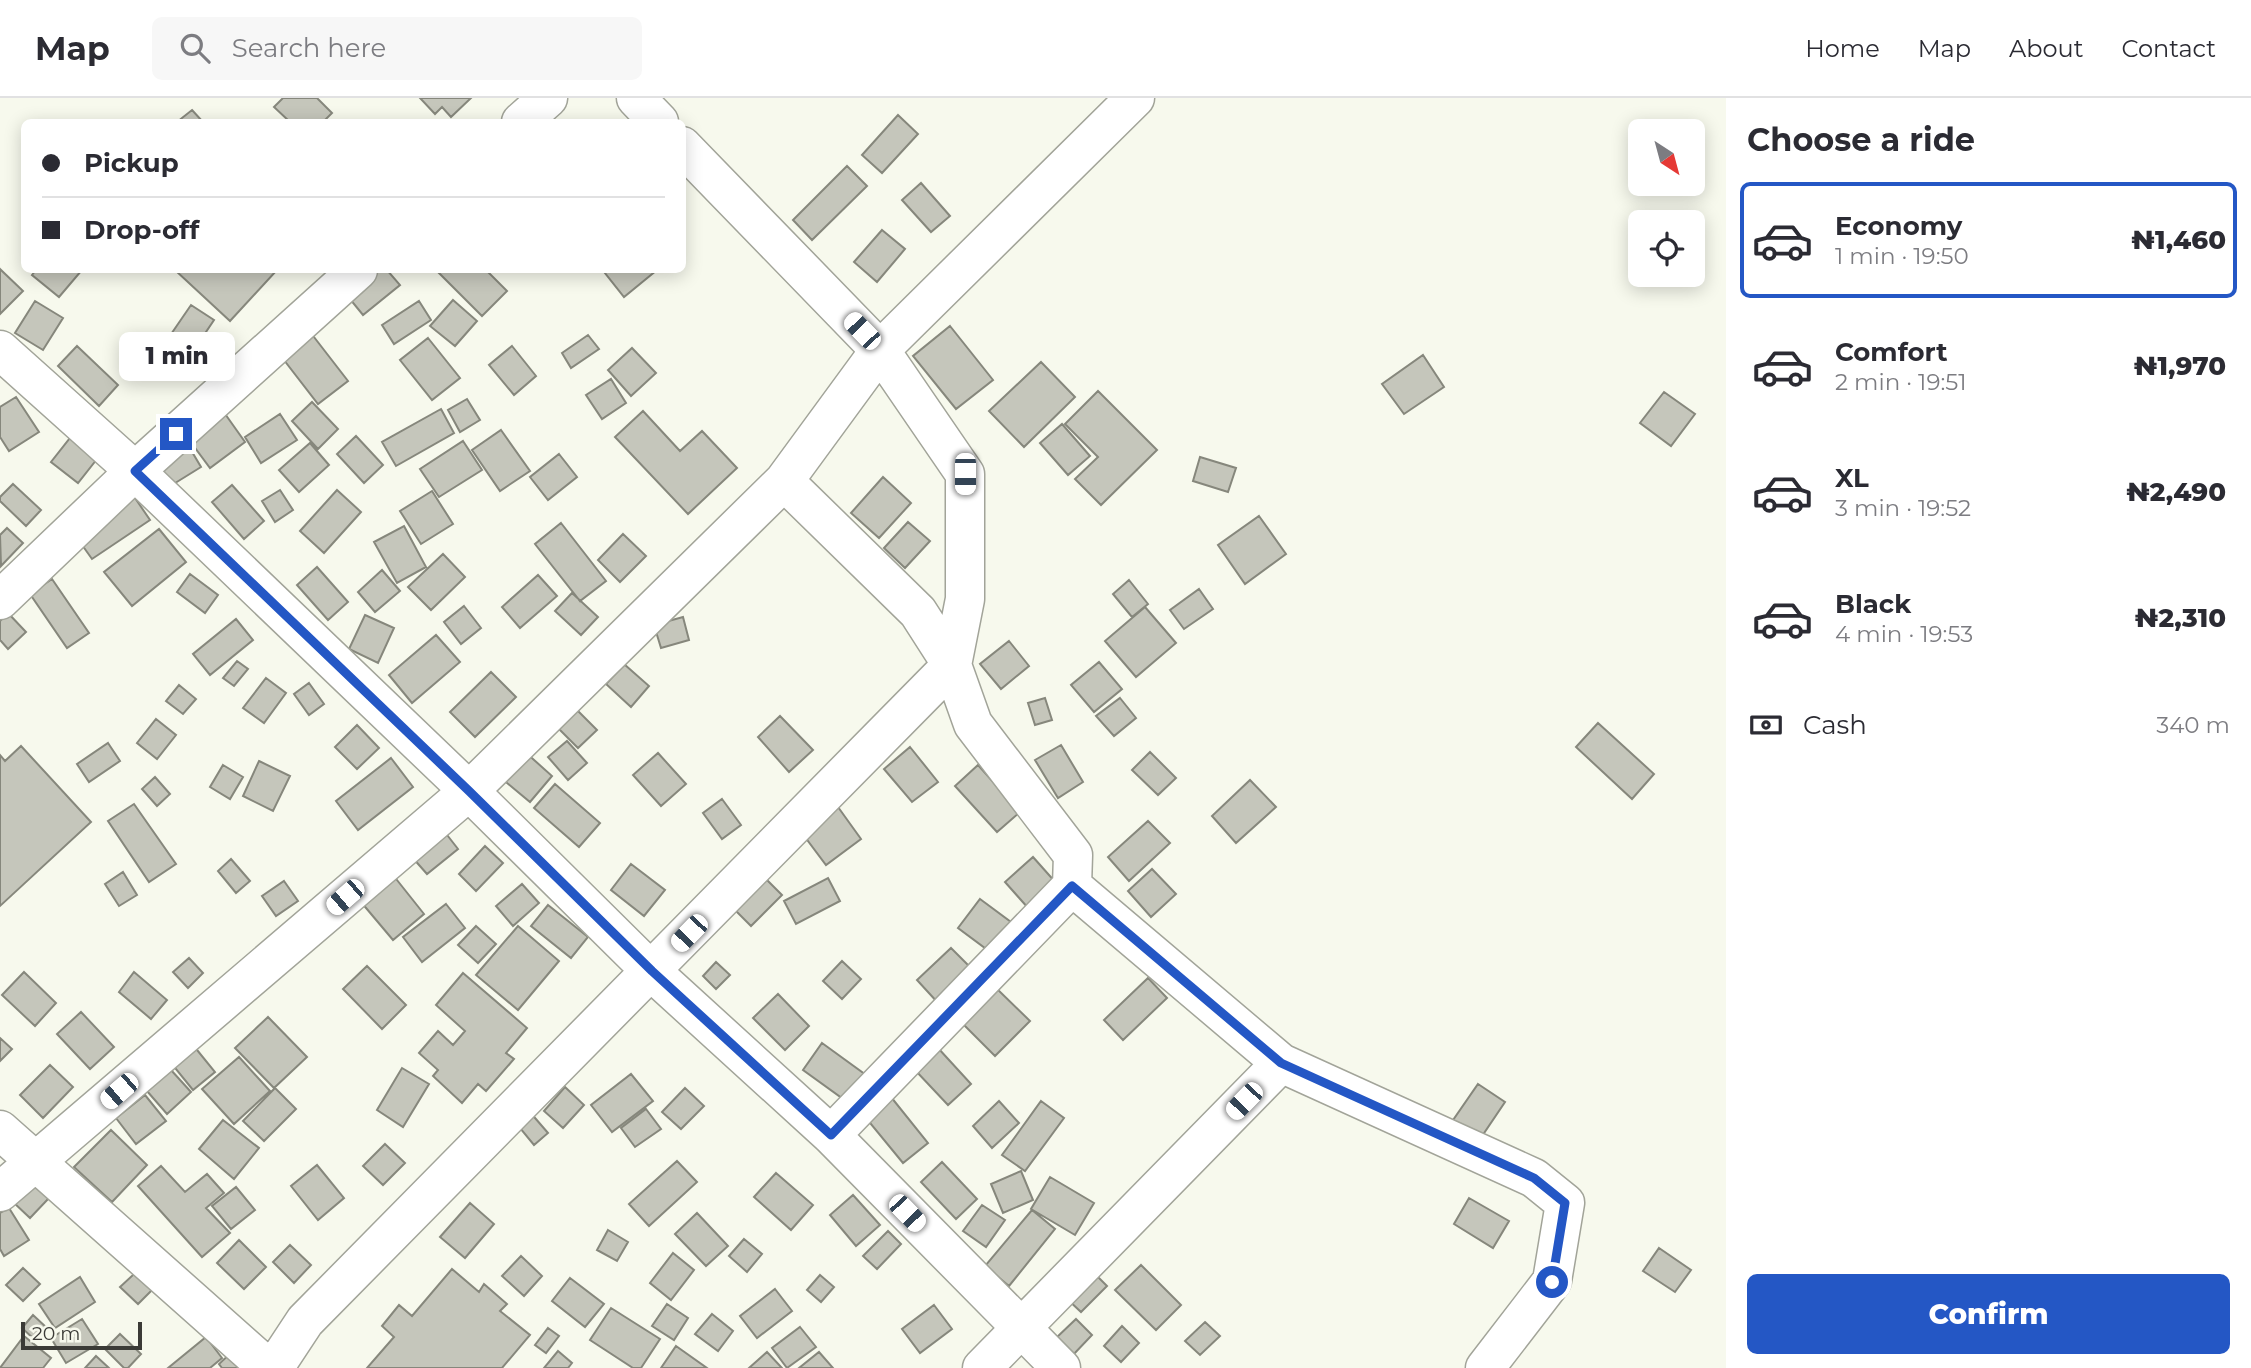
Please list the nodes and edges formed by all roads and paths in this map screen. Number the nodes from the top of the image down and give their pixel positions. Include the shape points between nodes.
1 (548, 98) edge
2 (636, 98) edge
3 (1135, 98) edge
4 (524, 119) edge
5 (657, 119) edge
6 (686, 150) edge
7 (355, 273) edge
8 (0, 350) edge
9 (880, 350) junction
10 (135, 471) junction
11 (784, 481) junction
12 (0, 600) edge
13 (952, 665) junction
14 (469, 791) junction
15 (1072, 886) junction
16 (652, 971) junction
17 (1281, 1063) junction
18 (0, 1130) edge
19 (831, 1135) junction
20 (37, 1162) junction
21 (0, 1192) edge
22 (1021, 1329) junction
23 (268, 1368) edge
24 (274, 1368) edge
25 (982, 1368) edge
26 (1061, 1368) edge
27 (1485, 1368) edge

1 - 4 street
2 - 5 street
3 - 9 street
6 - 9 street
7 - 10 street
8 - 10 street
9 - 11 street
9 - 13 street via 965,474 965,599
10 - 12 street
10 - 14 street
11 - 13 street via 918,612
11 - 14 street
13 - 15 street via 973,724 1073,855
13 - 16 street
14 - 16 street
14 - 20 street
15 - 17 street
15 - 19 street
16 - 19 street
16 - 24 street via 305,1321
17 - 22 street
17 - 27 street via 1534,1178 1565,1203 1552,1282
18 - 20 street
19 - 22 street
20 - 21 street
20 - 23 street
22 - 25 street
22 - 26 street

